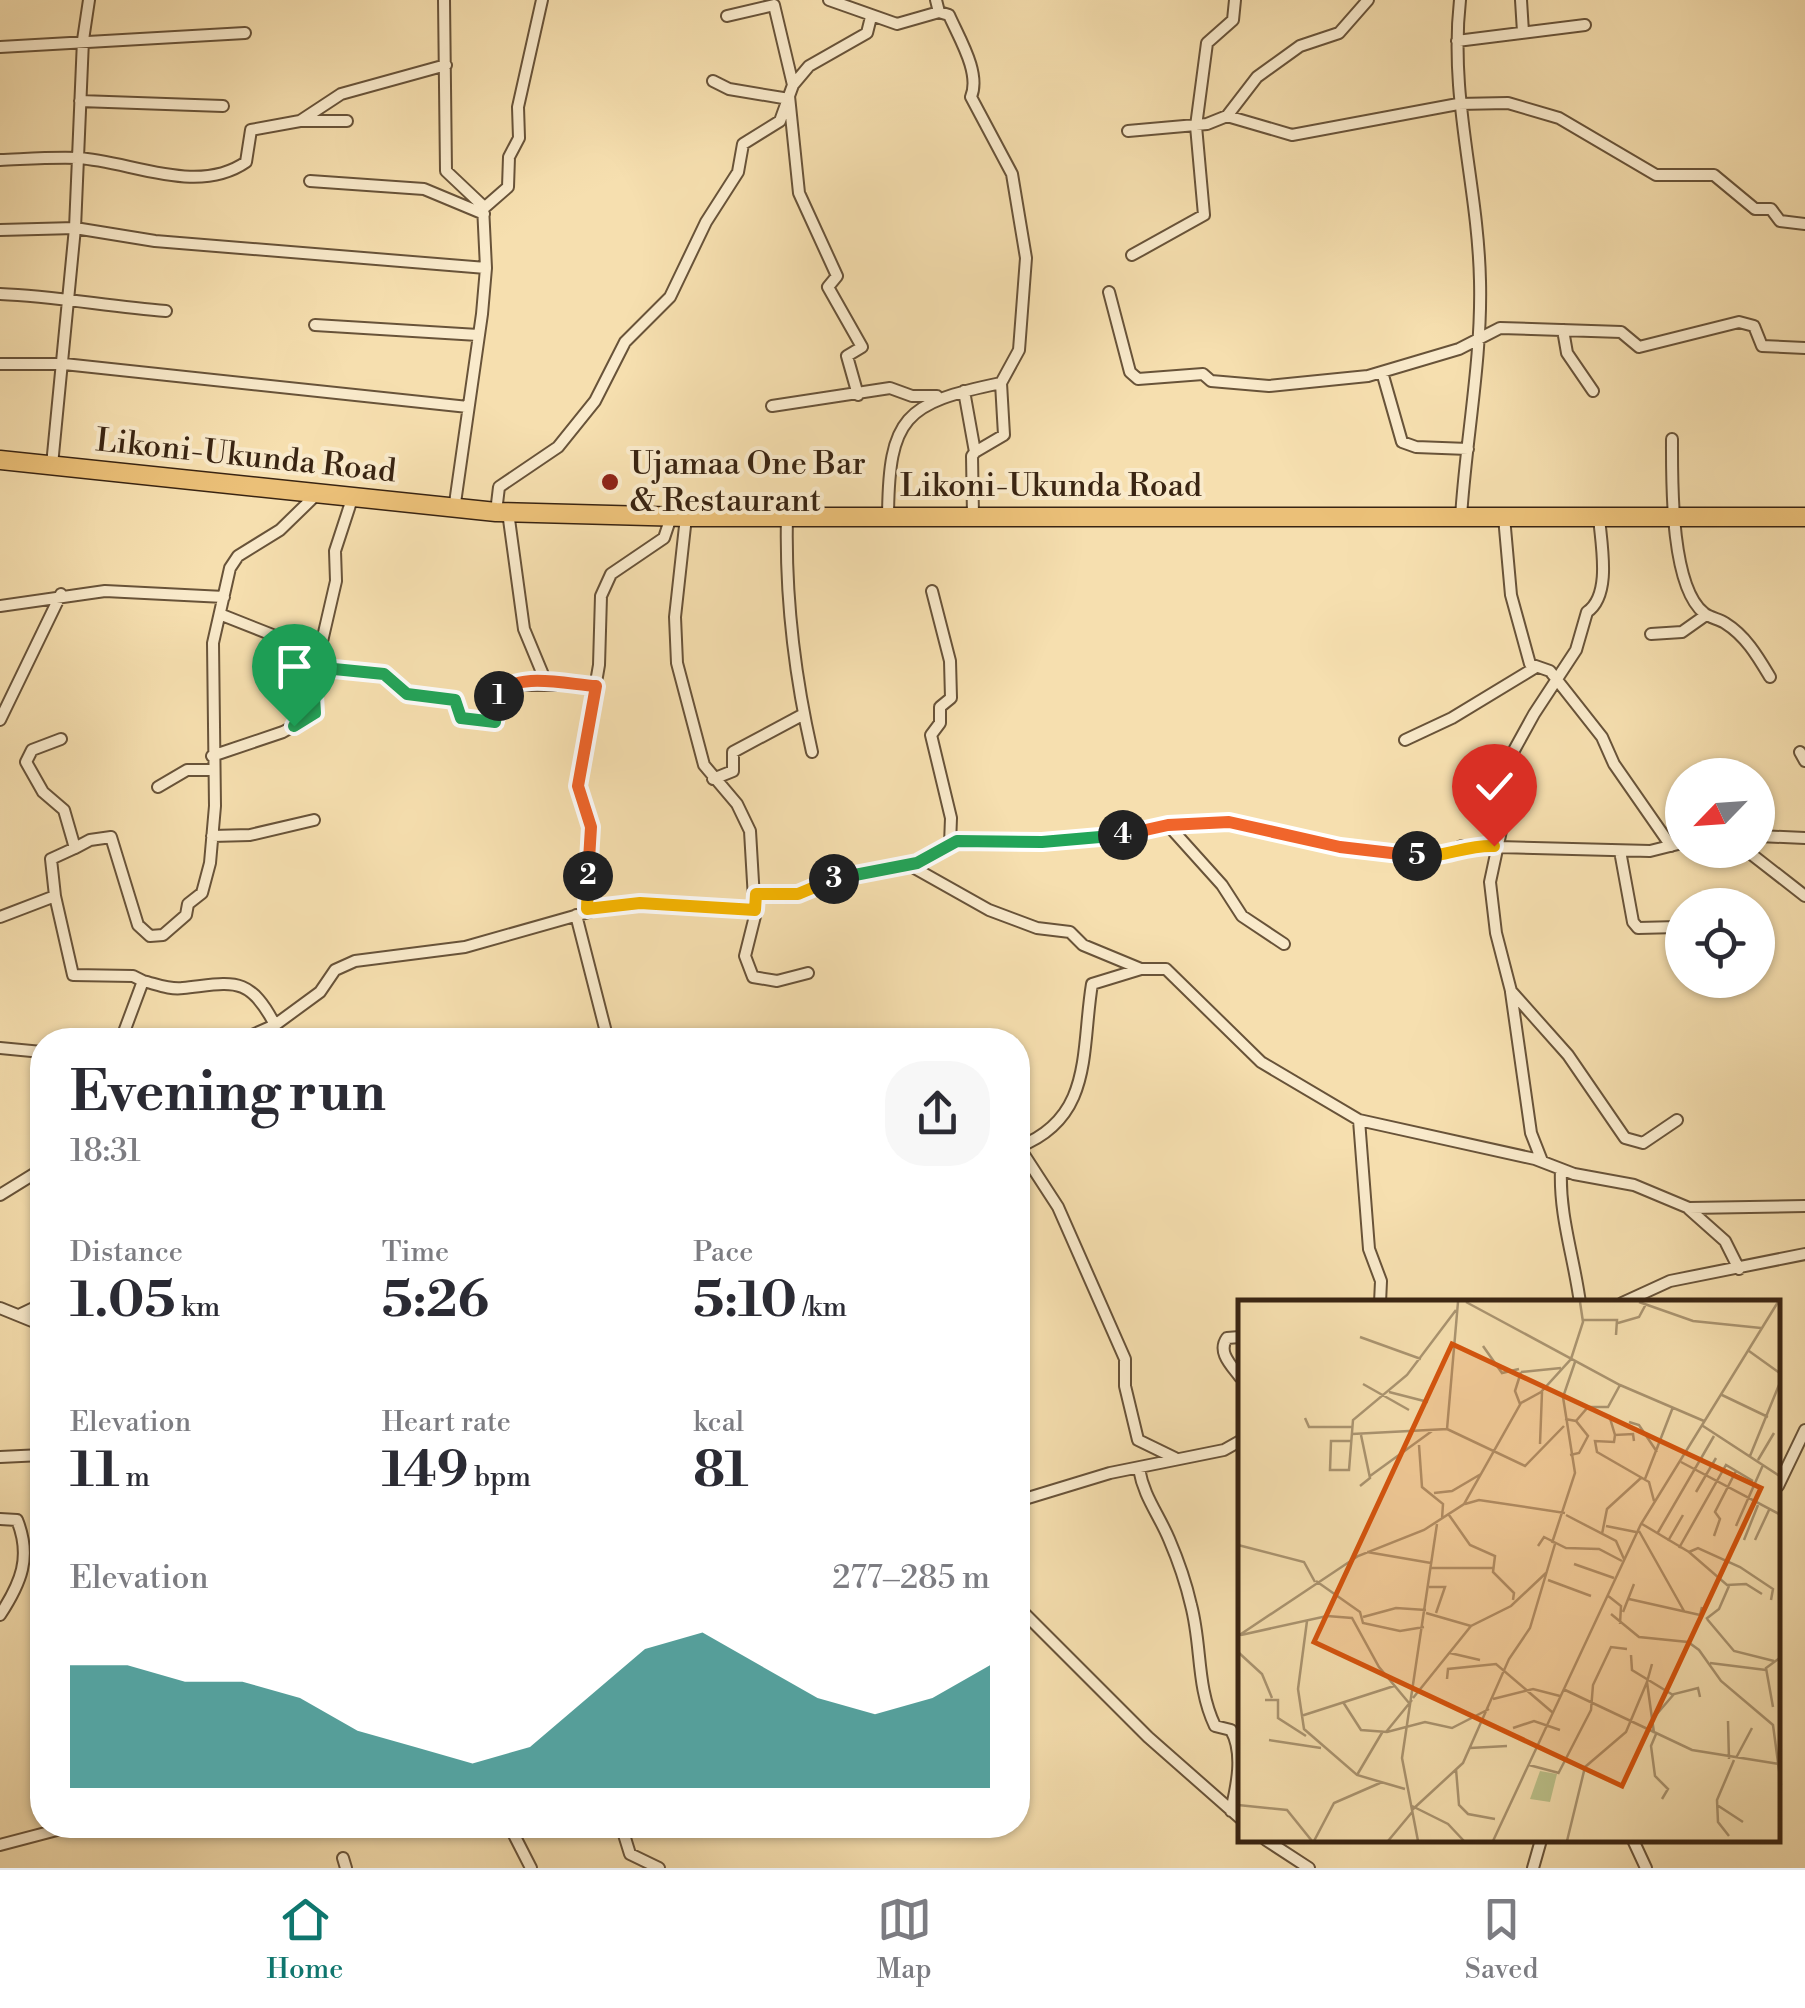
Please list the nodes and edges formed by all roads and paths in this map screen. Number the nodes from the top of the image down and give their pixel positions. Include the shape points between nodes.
1 (90, 0) edge
2 (444, 0) edge
3 (542, 0) edge
4 (828, 0) edge
5 (1236, 0) edge
6 (1368, 0) edge
7 (1460, 0) edge
8 (1520, 0) edge
9 (773, 3) edge
10 (937, 6) edge
11 (727, 16) dead end
12 (871, 18) junction
13 (1584, 25) dead end
14 (245, 32) dead end
15 (1523, 32) junction
16 (82, 40) junction
17 (1457, 41) junction
18 (0, 47) edge
19 (446, 65) junction
20 (713, 81) dead end
21 (790, 93) junction
22 (80, 101) junction
23 (1458, 104) junction
24 (223, 106) dead end
25 (1228, 116) junction
26 (347, 121) dead end
27 (300, 122) junction
28 (1196, 126) junction
29 (1128, 132) dead end
30 (81, 158) junction
31 (0, 160) edge
32 (310, 181) dead end
33 (484, 211) junction
34 (1805, 224) edge
35 (75, 228) junction
36 (0, 230) edge
37 (1132, 255) dead end
38 (486, 268) junction
39 (1109, 292) dead end
40 (0, 294) edge
41 (68, 297) junction
42 (166, 311) dead end
43 (315, 326) dead end
44 (1564, 330) junction
45 (478, 336) junction
46 (1481, 336) junction
47 (1805, 348) edge
48 (0, 364) edge
49 (64, 364) junction
50 (1382, 372) junction
51 (1001, 383) junction
52 (964, 391) junction
53 (1593, 391) dead end
54 (858, 395) junction
55 (943, 396) junction
56 (772, 406) dead end
57 (468, 407) junction
58 (1672, 439) dead end
59 (1468, 449) junction
60 (975, 452) junction
61 (0, 460) edge
62 (52, 466) junction
63 (318, 493) junction
64 (352, 498) junction
65 (454, 510) junction
66 (502, 512) junction
67 (787, 515) junction
68 (973, 515) junction
69 (888, 516) junction
70 (678, 517) junction
71 (1461, 517) junction
72 (1504, 517) junction
73 (1599, 517) junction
74 (1671, 517) junction
75 (1805, 517) edge
76 (932, 590) dead end
77 (61, 594) junction
78 (224, 597) junction
79 (0, 606) edge
80 (222, 614) junction
81 (1706, 615) junction
82 (1650, 634) dead end
83 (321, 665) junction
84 (1536, 667) junction
85 (1770, 677) dead end
86 (546, 682) junction
87 (1557, 684) junction
88 (596, 686) junction
89 (804, 714) junction
90 (0, 720) edge
91 (61, 738) dead end
92 (1405, 740) dead end
93 (812, 752) dead end
94 (212, 756) junction
95 (212, 770) junction
96 (713, 778) junction
97 (158, 787) dead end
98 (314, 820) dead end
99 (1168, 825) junction
100 (1665, 829) edge
101 (212, 836) junction
102 (1775, 837) edge
103 (1805, 838) edge
104 (950, 844) junction
105 (1665, 845) edge
106 (76, 848) junction
107 (1499, 848) junction
108 (1620, 851) junction
109 (909, 865) junction
110 (1769, 868) edge
111 (756, 894) junction
112 (55, 896) junction
113 (1805, 896) edge
114 (755, 910) junction
115 (581, 912) junction
116 (0, 918) edge
117 (1665, 927) edge
118 (1284, 944) dead end
119 (1141, 969) junction
120 (808, 973) dead end
121 (143, 981) junction
122 (1510, 992) junction
123 (275, 1026) junction
124 (126, 1028) edge
125 (270, 1028) edge
126 (605, 1028) edge
127 (0, 1048) edge
128 (30, 1051) edge
129 (1359, 1120) junction
130 (1678, 1120) dead end
131 (1030, 1142) edge
132 (1542, 1162) junction
133 (1030, 1165) edge
134 (1562, 1169) junction
135 (30, 1176) edge
136 (0, 1195) edge
137 (1805, 1206) edge
138 (1689, 1208) junction
139 (1805, 1254) edge
140 (1738, 1269) junction
141 (1380, 1300) edge
142 (1580, 1300) edge
143 (1629, 1300) edge
144 (0, 1308) edge
145 (30, 1310) edge
146 (22, 1314) junction
147 (30, 1318) edge
148 (1238, 1337) edge
149 (1238, 1373) edge
150 (1805, 1430) edge
151 (1238, 1442) edge
152 (30, 1456) edge
153 (0, 1457) edge
154 (1175, 1458) junction
155 (1140, 1468) junction
156 (1780, 1482) edge
157 (1030, 1498) edge
158 (0, 1519) edge
159 (0, 1615) edge
160 (1030, 1619) edge
161 (1236, 1815) edge
162 (30, 1838) edge
163 (516, 1838) edge
164 (625, 1838) edge
165 (1271, 1843) edge
166 (1634, 1843) edge
167 (1543, 1844) edge
168 (0, 1846) edge
169 (531, 1868) edge
170 (658, 1868) edge
171 (1310, 1868) edge
172 (1534, 1868) edge
173 (1646, 1868) edge

1 - 16 street
2 - 19 street
3 - 33 street via 518,108 518,138 508,156 508,186
4 - 12 street
5 - 28 street via 1232,20 1207,43
6 - 25 street via 1339,33 1300,46 1257,77
7 - 17 street
8 - 15 street
9 - 11 street
9 - 21 street
10 - 12 street via 896,24
10 - 51 street via 949,15 967,55 976,86 971,97 1016,190 1026,258 1022,316 1019,350
12 - 21 street via 866,33 809,66
13 - 15 street
14 - 16 street
15 - 17 street
16 - 18 street
16 - 22 street
17 - 23 street
19 - 27 street via 341,94
19 - 33 street via 446,172
20 - 21 street via 728,89
21 - 54 street via 799,193 837,276 828,287 832,297 862,348 847,356
21 - 66 street via 780,121 743,144 738,172 670,297 625,342 594,402 560,446 501,485
22 - 24 street
22 - 30 street
23 - 25 street via 1292,135
23 - 34 street via 1549,113 1656,176 1714,175 1754,209 1771,208 1780,221
23 - 46 street via 1476,220
25 - 28 street
26 - 27 street
27 - 30 street via 251,130 247,160 225,172 152,173
28 - 29 street
28 - 37 street via 1204,215
30 - 31 street
30 - 35 street
32 - 33 street via 424,189
33 - 38 street
35 - 36 street
35 - 38 street via 155,241
35 - 41 street
38 - 45 street
39 - 50 street via 1136,378 1203,374 1282,386
40 - 41 street
41 - 42 street
41 - 49 street
43 - 45 street
44 - 46 street via 1500,328
44 - 47 street via 1621,332 1639,347 1739,322 1754,326 1762,346
44 - 53 street via 1567,353
45 - 57 street
46 - 50 street
46 - 59 street
48 - 49 street
49 - 57 street
49 - 62 street
50 - 59 street via 1402,442
51 - 52 street
51 - 60 street via 1004,435
52 - 55 street
52 - 60 street
54 - 55 street via 890,388 914,397
54 - 56 street
55 - 69 street via 920,406 893,444
57 - 65 street
58 - 74 street
59 - 71 street
60 - 68 street
61 - 62 highway, Likoni-Ukunda Road
62 - 63 highway, Likoni-Ukunda Road
63 - 64 highway, Likoni-Ukunda Road
63 - 78 street via 280,530 233,561
64 - 65 highway, Likoni-Ukunda Road
64 - 83 street via 335,552
65 - 66 highway, Likoni-Ukunda Road
66 - 70 highway, Likoni-Ukunda Road
66 - 86 street via 524,629
67 - 69 highway, Likoni-Ukunda Road
67 - 70 highway, Likoni-Ukunda Road
67 - 89 street via 786,597
68 - 69 highway, Likoni-Ukunda Road
68 - 71 highway, Likoni-Ukunda Road
70 - 88 street via 665,537 604,585
70 - 96 street via 676,660 702,760
71 - 72 highway, Likoni-Ukunda Road
72 - 73 highway, Likoni-Ukunda Road
72 - 84 street via 1516,624
73 - 74 highway, Likoni-Ukunda Road
73 - 87 street via 1602,584
74 - 75 highway, Likoni-Ukunda Road
74 - 81 street via 1689,586
76 - 104 street via 950,662 950,700 940,707 931,735 951,818
77 - 78 street
77 - 79 street
77 - 90 street
78 - 80 street
80 - 83 street via 276,636
80 - 94 street via 213,643
81 - 82 street via 1682,632
81 - 85 street via 1750,645
83 - 86 street via 384,674 407,694 455,700 458,717 491,722 499,717 504,688
83 - 94 street via 313,678 313,715
84 - 87 street via 1550,671
84 - 92 street
86 - 88 street
87 - 100 street
87 - 107 street via 1501,774
88 - 115 street via 578,786 591,834
89 - 93 street
89 - 96 street via 734,752 733,771
91 - 106 street via 32,750 26,762 42,792 64,810
94 - 95 street
95 - 97 street via 187,770
95 - 101 street
96 - 111 street via 747,822
98 - 101 street
99 - 104 street via 1097,840
99 - 107 street via 1229,822 1340,847 1436,857 1462,846
99 - 118 street via 1242,916
101 - 106 street via 199,898 156,937 138,925 111,837
102 - 103 street
104 - 109 street
105 - 108 street
106 - 112 street via 51,859
107 - 108 street
107 - 122 street via 1490,882
108 - 117 street via 1633,922 1638,928
109 - 111 street via 830,879 798,894
109 - 119 street via 989,910 1036,928 1070,932 1082,944
110 - 113 street
111 - 114 street
112 - 116 street
112 - 121 street via 73,975
114 - 115 street via 640,903
114 - 120 street via 745,956 753,978 778,981
115 - 123 street via 465,947 354,961 335,970 320,992
115 - 126 street
119 - 129 street via 1166,968 1260,1062
119 - 131 street via 1092,984 1077,1095
121 - 123 street via 183,988 244,986
121 - 124 street
122 - 130 street via 1568,1056 1629,1141 1643,1142
122 - 132 street via 1530,1133
123 - 125 street
127 - 128 street
129 - 132 street
129 - 141 street via 1369,1249
132 - 134 street
133 - 154 street via 1058,1207 1125,1359 1138,1440
134 - 138 street via 1634,1185
134 - 142 street via 1561,1213
135 - 136 street
137 - 138 street
138 - 140 street via 1718,1233
139 - 140 street
140 - 143 street via 1670,1281
144 - 146 street
145 - 146 street
146 - 147 street
148 - 149 street via 1224,1346
150 - 156 street
151 - 154 street
152 - 153 street
154 - 155 street
155 - 157 street
155 - 161 street via 1148,1504 1170,1541 1192,1608 1201,1688 1215,1726 1231,1730 1237,1742
158 - 159 street via 17,1520 26,1554 17,1590
160 - 161 street
162 - 168 street
163 - 169 street
164 - 170 street via 630,1854
165 - 171 street
166 - 173 street
167 - 172 street

